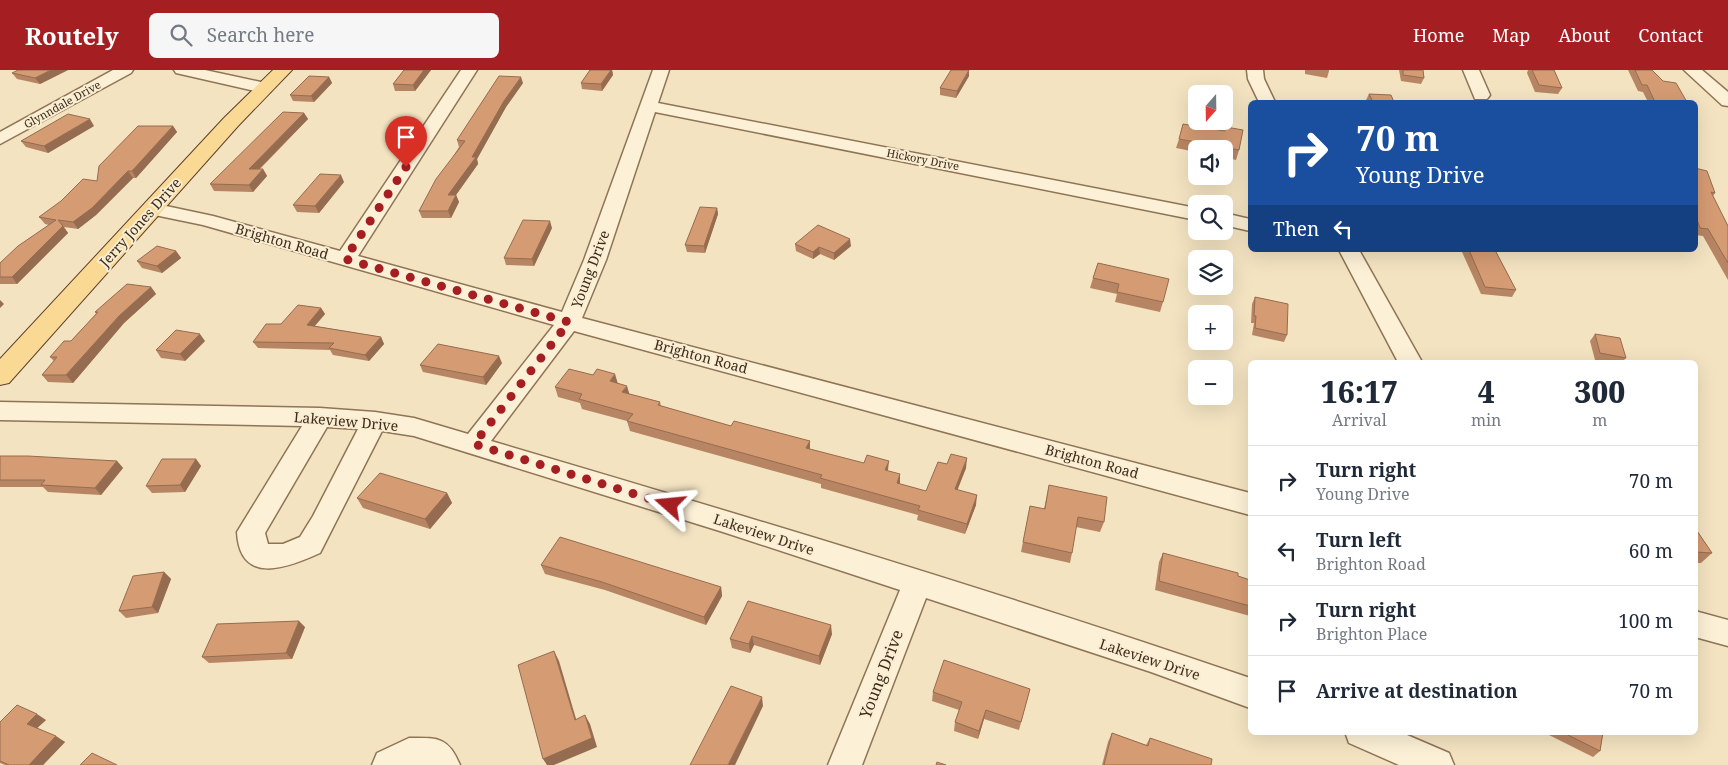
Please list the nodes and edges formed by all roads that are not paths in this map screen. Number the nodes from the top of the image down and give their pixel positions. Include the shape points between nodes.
1 (125, 70) edge
2 (182, 70) edge
3 (283, 70) edge
4 (469, 70) edge
5 (661, 70) edge
6 (1255, 70) edge
7 (1471, 70) edge
8 (1692, 70) edge
9 (264, 88) junction
10 (1480, 95) dead end
11 (1266, 100) edge
12 (1728, 101) edge
13 (649, 106) junction
14 (0, 139) edge
15 (152, 208) junction
16 (1188, 212) edge
17 (1233, 222) edge
18 (1248, 225) edge
19 (1350, 252) edge
20 (345, 259) junction
21 (569, 322) junction
22 (1409, 360) edge
23 (0, 376) edge
24 (0, 411) edge
25 (320, 417) junction
26 (375, 420) junction
27 (474, 444) junction
28 (1248, 503) edge
29 (917, 583) junction
30 (1698, 625) edge
31 (1728, 633) edge
32 (1248, 691) edge
33 (1368, 735) edge
34 (389, 765) edge
35 (443, 765) edge
36 (845, 765) edge
37 (1437, 765) edge

1 - 14 street, Glynndale Drive
2 - 9 street
3 - 9 main road, Jerry Jones Drive
4 - 20 street
5 - 13 street, Young Drive
6 - 11 street
7 - 10 street
8 - 12 street
9 - 15 main road, Jerry Jones Drive
13 - 16 street, Hickory Drive
13 - 21 street, Young Drive via 595,260
15 - 20 street, Brighton Road
15 - 23 main road, Jerry Jones Drive
17 - 18 street
19 - 22 street
20 - 21 street, Brighton Road
21 - 27 street, Young Drive
21 - 28 street, Brighton Road
24 - 25 street, Lakeview Drive
25 - 26 street, Lakeview Drive
25 - 26 street via 251,532 252,549 263,556 284,556 310,545
26 - 27 street, Lakeview Drive
27 - 29 street, Lakeview Drive
29 - 32 street, Lakeview Drive
29 - 36 street, Young Drive
30 - 31 street
33 - 37 street
34 - 35 street via 409,754 435,754

